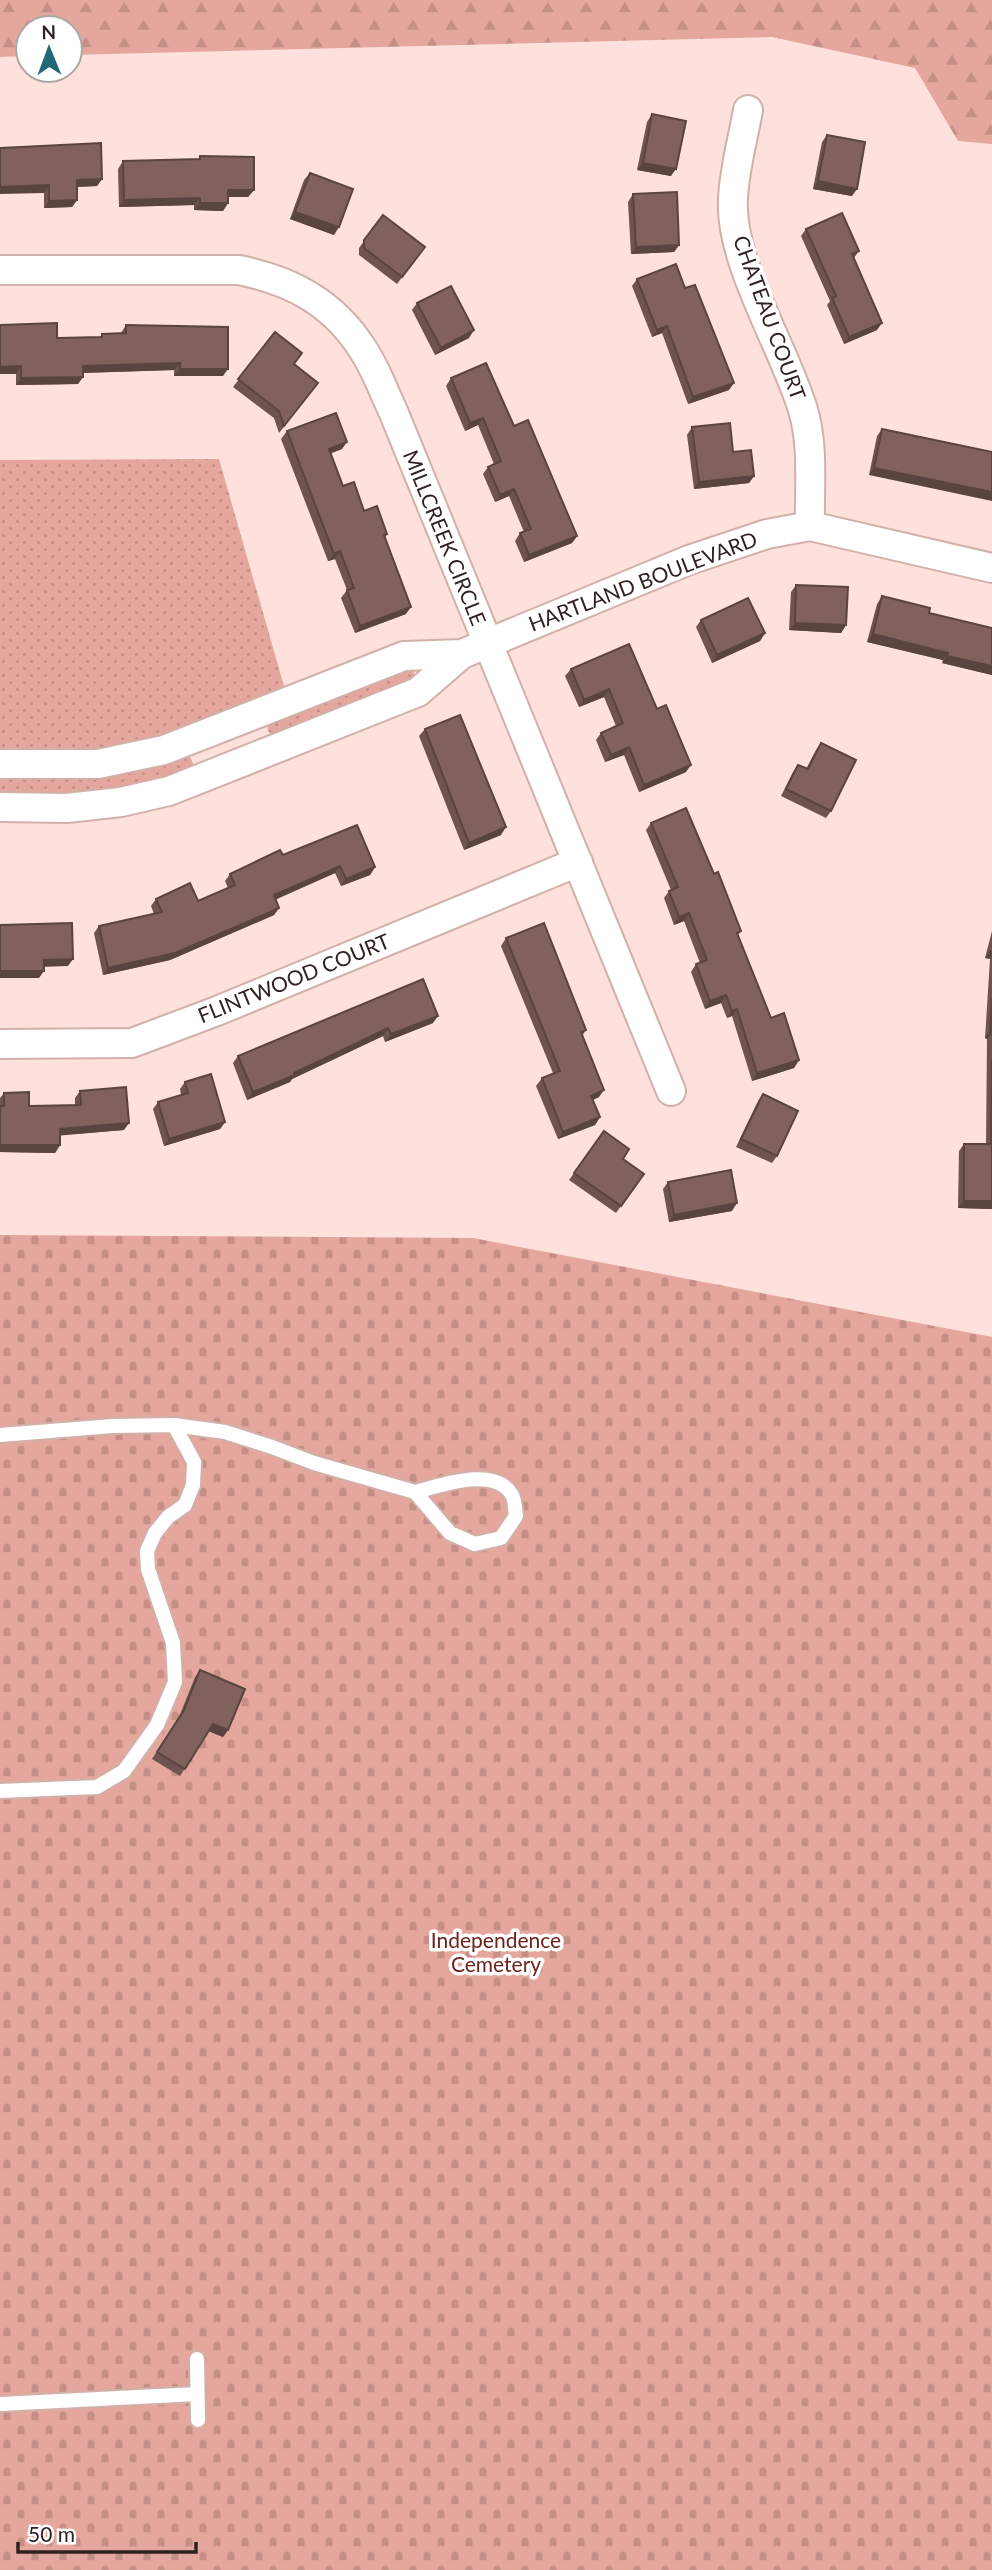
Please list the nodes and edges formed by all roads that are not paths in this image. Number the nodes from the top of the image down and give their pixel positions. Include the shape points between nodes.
1 (748, 110) dead end
2 (0, 270) edge
3 (810, 526) junction
4 (992, 568) edge
5 (475, 649) junction
6 (0, 764) edge
7 (0, 807) edge
8 (578, 862) junction
9 (0, 1044) edge
10 (671, 1091) dead end
11 (174, 1425) junction
12 (0, 1435) edge
13 (415, 1492) junction
14 (0, 1791) edge
15 (197, 2359) dead end
16 (197, 2394) junction
17 (0, 2404) edge
18 (198, 2420) dead end

1 - 3 street, CHATEAU COURT via 732,200 736,229 742,256 804,411
2 - 5 street, MILLCREEK CIRCLE via 239,270 303,290 340,319 363,349 393,411
3 - 4 street, HARTLAND BOULEVARD
3 - 5 street, HARTLAND BOULEVARD via 767,534 690,560
5 - 6 street, HARTLAND BOULEVARD via 404,656 164,750 98,764
5 - 7 street, HARTLAND BOULEVARD via 418,692 169,791 67,808
5 - 8 street, MILLCREEK CIRCLE
8 - 9 street, FLINTWOOD COURT via 132,1043
8 - 10 street, MILLCREEK CIRCLE
11 - 12 lane
11 - 13 lane via 225,1432
11 - 14 lane via 194,1462 193,1485 186,1505 168,1517 147,1551 148,1569 173,1643 175,1682 157,1725 124,1771 97,1787
13 - 13 lane via 477,1478 500,1484 512,1495 516,1516 501,1538 475,1544 450,1533
15 - 16 lane
16 - 17 lane
16 - 18 lane

